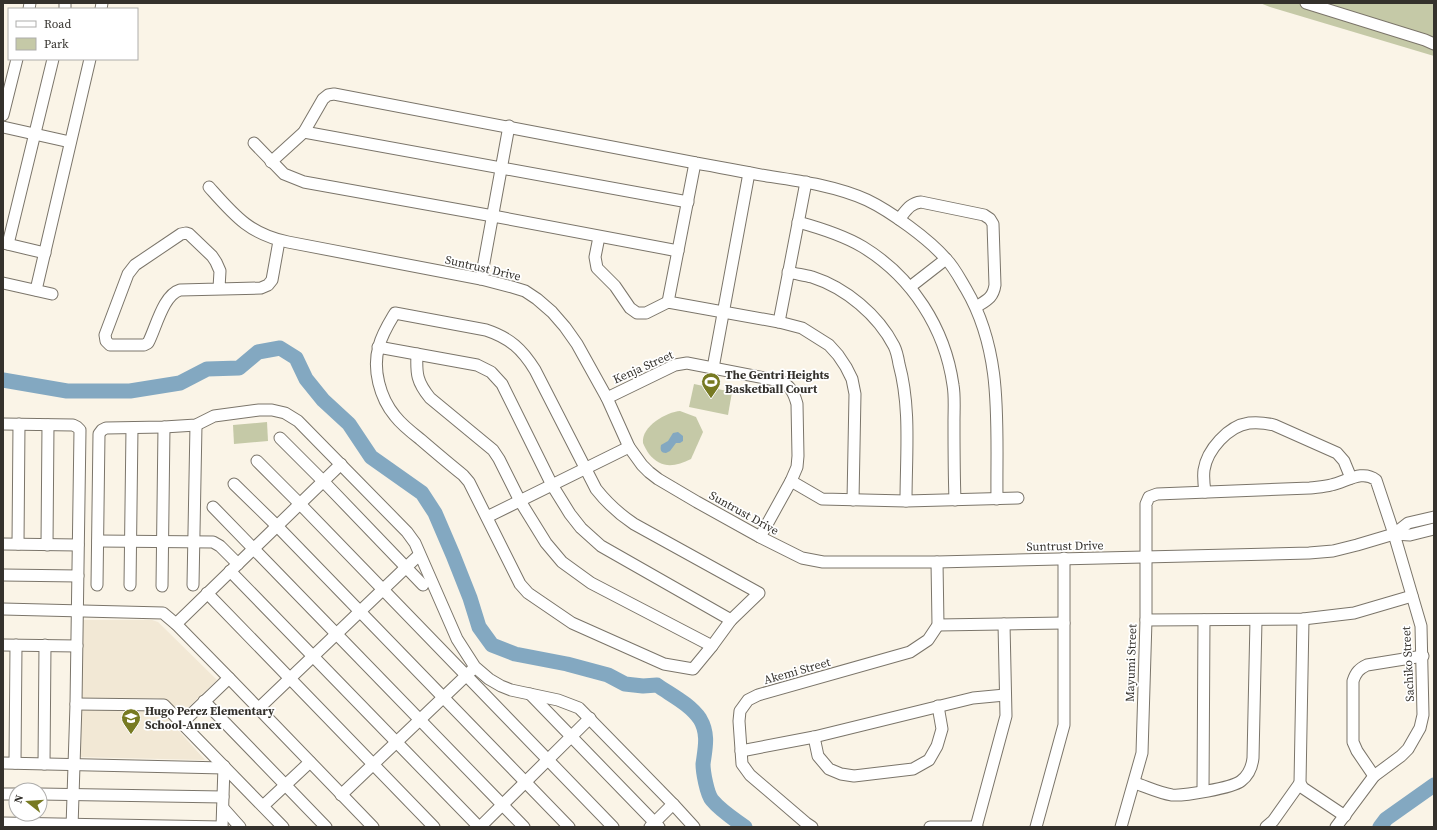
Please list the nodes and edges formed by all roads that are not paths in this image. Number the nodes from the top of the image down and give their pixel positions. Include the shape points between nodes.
1 (1306, 3) edge
2 (1433, 43) edge
3 (17, 60) edge
4 (53, 60) edge
5 (90, 60) edge
6 (3, 115) edge
7 (509, 126) junction
8 (3, 127) edge
9 (304, 132) junction
10 (34, 134) junction
11 (70, 142) junction
12 (254, 143) dead end
13 (271, 162) junction
14 (695, 163) junction
15 (502, 168) junction
16 (749, 173) junction
17 (806, 182) junction
18 (209, 187) dead end
19 (688, 202) junction
20 (493, 216) junction
21 (899, 219) junction
22 (798, 222) junction
23 (599, 237) junction
24 (279, 241) junction
25 (6, 243) edge
26 (678, 251) junction
27 (45, 252) junction
28 (946, 259) junction
29 (788, 272) junction
30 (481, 279) junction
31 (3, 283) edge
32 (910, 287) junction
33 (219, 288) junction
34 (36, 290) junction
35 (52, 294) dead end
36 (668, 302) junction
37 (976, 307) junction
38 (723, 312) junction
39 (779, 322) junction
40 (378, 347) junction
41 (417, 354) junction
42 (713, 368) junction
43 (606, 398) junction
44 (3, 424) edge
45 (19, 424) junction
46 (48, 425) junction
47 (196, 425) junction
48 (164, 427) junction
49 (132, 428) junction
50 (280, 438) dead end
51 (629, 447) junction
52 (257, 461) dead end
53 (341, 464) junction
54 (585, 469) junction
55 (1352, 478) junction
56 (323, 481) junction
57 (791, 481) junction
58 (234, 484) dead end
59 (552, 485) junction
60 (1205, 492) junction
61 (1018, 498) dead end
62 (997, 499) junction
63 (853, 500) junction
64 (906, 500) junction
65 (955, 500) junction
66 (520, 501) junction
67 (300, 504) junction
68 (212, 507) dead end
69 (1434, 517) edge
70 (487, 518) junction
71 (277, 526) junction
72 (1434, 529) edge
73 (1394, 534) junction
74 (760, 537) junction
75 (98, 540) junction
76 (130, 541) junction
77 (162, 541) junction
78 (194, 541) junction
79 (3, 544) edge
80 (18, 544) junction
81 (47, 545) junction
82 (78, 545) junction
83 (253, 549) junction
84 (419, 555) junction
85 (1146, 557) junction
86 (1064, 558) junction
87 (937, 562) junction
88 (234, 567) junction
89 (406, 568) junction
90 (3, 575) edge
91 (78, 576) junction
92 (97, 585) dead end
93 (130, 585) dead end
94 (193, 585) dead end
95 (423, 585) dead end
96 (162, 586) dead end
97 (383, 589) junction
98 (207, 593) junction
99 (1412, 596) junction
100 (3, 609) edge
101 (77, 611) junction
102 (360, 612) junction
103 (1303, 619) junction
104 (731, 620) junction
105 (1146, 620) junction
106 (1204, 620) junction
107 (1256, 620) junction
108 (1064, 623) junction
109 (176, 624) junction
110 (1004, 624) junction
111 (938, 625) junction
112 (336, 634) junction
113 (3, 645) edge
114 (16, 645) junction
115 (45, 645) junction
116 (77, 646) junction
117 (712, 646) junction
118 (313, 656) junction
119 (1423, 656) junction
120 (475, 667) junction
121 (466, 675) junction
122 (229, 678) junction
123 (290, 678) junction
124 (530, 694) junction
125 (1005, 696) junction
126 (443, 698) junction
127 (204, 702) junction
128 (76, 704) junction
129 (938, 706) junction
130 (258, 708) junction
131 (590, 718) junction
132 (420, 720) junction
133 (182, 723) junction
134 (571, 737) junction
135 (814, 737) junction
136 (396, 742) junction
137 (741, 751) junction
138 (548, 760) junction
139 (310, 762) junction
140 (3, 763) edge
141 (15, 763) junction
142 (44, 764) junction
143 (74, 764) junction
144 (373, 764) junction
145 (224, 767) junction
146 (1374, 776) junction
147 (525, 782) junction
148 (1135, 783) junction
149 (1300, 783) junction
150 (285, 785) junction
151 (1203, 791) junction
152 (48, 794) edge
153 (341, 794) junction
154 (73, 795) junction
155 (223, 796) junction
156 (673, 804) junction
157 (502, 805) junction
158 (263, 806) junction
159 (223, 808) junction
160 (1344, 816) junction
161 (3, 823) edge
162 (654, 825) edge
163 (72, 826) edge
164 (222, 827) edge
165 (240, 827) edge
166 (283, 827) edge
167 (326, 827) edge
168 (373, 827) edge
169 (434, 827) edge
170 (479, 827) edge
171 (524, 827) edge
172 (569, 827) edge
173 (613, 827) edge
174 (694, 827) edge
175 (812, 827) edge
176 (930, 827) edge
177 (977, 827) edge
178 (1036, 827) edge
179 (1121, 827) edge
180 (1266, 827) edge
181 (1336, 827) edge

1 - 2 street
3 - 6 street
4 - 10 street
5 - 11 street
7 - 9 street via 334,94 323,99
7 - 14 street
7 - 15 street
8 - 10 street
9 - 13 street
9 - 15 street
10 - 11 street
10 - 25 street
11 - 27 street
12 - 13 street
13 - 20 street via 284,174 304,182
14 - 16 street
14 - 19 street
15 - 19 street
15 - 20 street
16 - 17 street
16 - 38 street
17 - 21 street via 849,193
17 - 22 street
18 - 24 street, Suntrust Drive via 249,227
19 - 26 street
20 - 23 street
20 - 30 street
21 - 28 street
21 - 37 street via 910,206 921,202 984,215 990,219 993,224 995,285 991,298
22 - 29 street
22 - 32 street via 832,232 863,247 893,269
23 - 26 street
23 - 36 street via 595,258 598,268 615,286 630,308 637,313 646,313
24 - 30 street, Suntrust Drive
24 - 33 street via 272,280 268,285 261,288
25 - 27 street
26 - 36 street
27 - 34 street
28 - 32 street
28 - 37 street
29 - 39 street
29 - 64 street via 835,287 853,299 870,313 894,347 904,383 907,414
30 - 43 street, Suntrust Drive via 525,291 552,312 577,344
31 - 34 street
32 - 65 street via 934,325 947,354 953,386
33 - 33 street via 220,271 212,256 189,234 181,234 131,269 105,335 106,341 110,345 144,345 148,343 168,299 174,292
34 - 35 street
36 - 38 street
37 - 62 street via 992,358 996,391
38 - 39 street
38 - 42 street
39 - 63 street via 802,328 829,345 846,367 852,380 856,411
40 - 41 street
40 - 54 street via 395,313 499,334 527,357
40 - 70 street via 378,374 387,406 403,424 463,475 475,492
41 - 59 street via 477,365 496,377 502,384
41 - 66 street via 416,373 423,390 493,450
42 - 43 street, Kenja Street via 687,363 675,365
42 - 57 street, Kenja Street via 780,380 790,388 797,404 798,456 797,467
43 - 51 street, Suntrust Drive
44 - 45 street
45 - 46 street
45 - 80 street
46 - 81 street
46 - 82 street via 73,425 80,430
47 - 48 street
47 - 53 street via 214,416 235,412 272,410 285,413 298,421
47 - 78 street
48 - 49 street
48 - 77 street
49 - 75 street via 106,428 99,434
49 - 76 street
50 - 56 street
51 - 54 street
51 - 74 street, Suntrust Drive via 642,465 658,479
52 - 67 street
53 - 56 street
53 - 84 street via 407,532 415,543
54 - 59 street
54 - 104 street via 604,500 618,513 759,593
55 - 60 street via 1332,485 1310,488
55 - 60 street via 1344,460 1337,453 1274,425 1249,423 1236,427 1222,438 1209,455 1204,469
55 - 73 street, Sachiko Street via 1364,475 1376,480
56 - 67 street
56 - 89 street
57 - 63 street via 822,499
57 - 74 street, Kenja Street
58 - 71 street
59 - 66 street
59 - 104 street via 581,528 601,546
60 - 85 street, Mayumi Street via 1157,494 1149,497 1146,504
61 - 62 street
62 - 65 street
63 - 64 street
64 - 65 street
66 - 70 street
66 - 117 street via 554,553 576,572 591,583
67 - 71 street
67 - 97 street
68 - 83 street
69 - 73 street, Suntrust Drive via 1408,523
70 - 117 street via 520,584 528,593 572,622 664,664 693,669
71 - 83 street
71 - 102 street
72 - 73 street, Suntrust Drive via 1410,535
73 - 85 street, Suntrust Drive via 1325,551
73 - 99 street, Sachiko Street
74 - 87 street, Suntrust Drive via 794,555 812,561
75 - 76 street
75 - 92 street
76 - 77 street
76 - 93 street
77 - 78 street
77 - 96 street
78 - 88 street via 210,541 217,544
78 - 94 street
79 - 80 street
80 - 81 street
81 - 82 street
82 - 91 street
83 - 88 street
83 - 112 street
84 - 89 street
84 - 120 street via 457,639
85 - 86 street, Suntrust Drive
85 - 105 street, Mayumi Street
86 - 87 street, Suntrust Drive
86 - 108 street
87 - 111 street
88 - 98 street
88 - 118 street
89 - 95 street
89 - 97 street
90 - 91 street
91 - 101 street
97 - 102 street
97 - 121 street
98 - 109 street
98 - 123 street
99 - 103 street via 1354,613
99 - 119 street, Sachiko Street via 1421,626
100 - 101 street
101 - 109 street via 159,612
101 - 116 street
102 - 112 street
102 - 126 street
103 - 107 street
103 - 149 street
104 - 117 street
105 - 106 street
105 - 148 street, Mayumi Street via 1142,753
106 - 107 street
106 - 151 street
107 - 151 street via 1252,766 1241,782 1230,787
108 - 110 street
108 - 178 street via 1064,725
109 - 122 street
110 - 111 street
110 - 125 street
111 - 137 street, Akemi Street via 928,640 910,652 748,700 740,711
112 - 118 street
112 - 132 street
113 - 114 street
114 - 115 street
114 - 141 street
115 - 116 street
115 - 142 street
116 - 128 street
118 - 123 street
118 - 136 street
119 - 146 street, Sachiko Street via 1423,716 1420,728 1404,752
119 - 146 street via 1367,665 1360,669 1353,681 1352,734 1356,751
120 - 121 street
120 - 124 street via 501,686
121 - 126 street
121 - 138 street
122 - 127 street
122 - 130 street
123 - 130 street
123 - 144 street
124 - 131 street via 571,704 580,708
124 - 134 street
125 - 129 street via 973,698
125 - 177 street via 1006,716
126 - 132 street
126 - 147 street
127 - 133 street
127 - 150 street
128 - 133 street via 159,704 164,705
128 - 143 street
129 - 135 street
129 - 135 street via 942,729 937,746 929,760 913,769 854,776 841,774 829,769 818,756
130 - 139 street
131 - 134 street
131 - 156 street
132 - 136 street
132 - 157 street
133 - 145 street
134 - 138 street
134 - 162 street
135 - 137 street
136 - 144 street
136 - 170 street
137 - 175 street, Akemi Street via 742,764 750,775
138 - 147 street
138 - 173 street
139 - 150 street
139 - 153 street
140 - 141 street
141 - 142 street
142 - 143 street
143 - 145 street
143 - 154 street
144 - 153 street
144 - 169 street
145 - 155 street
145 - 158 street
146 - 160 street, Sachiko Street
147 - 157 street
147 - 172 street
148 - 151 street via 1173,795
148 - 179 street, Mayumi Street
149 - 160 street via 1303,788
149 - 180 street
150 - 158 street
150 - 167 street
152 - 154 street
153 - 168 street
154 - 155 street
154 - 163 street
155 - 159 street
156 - 162 street
156 - 174 street
157 - 170 street
157 - 171 street
158 - 166 street
159 - 164 street
159 - 165 street
160 - 181 street, Sachiko Street
161 - 163 street
163 - 164 street
176 - 177 street

